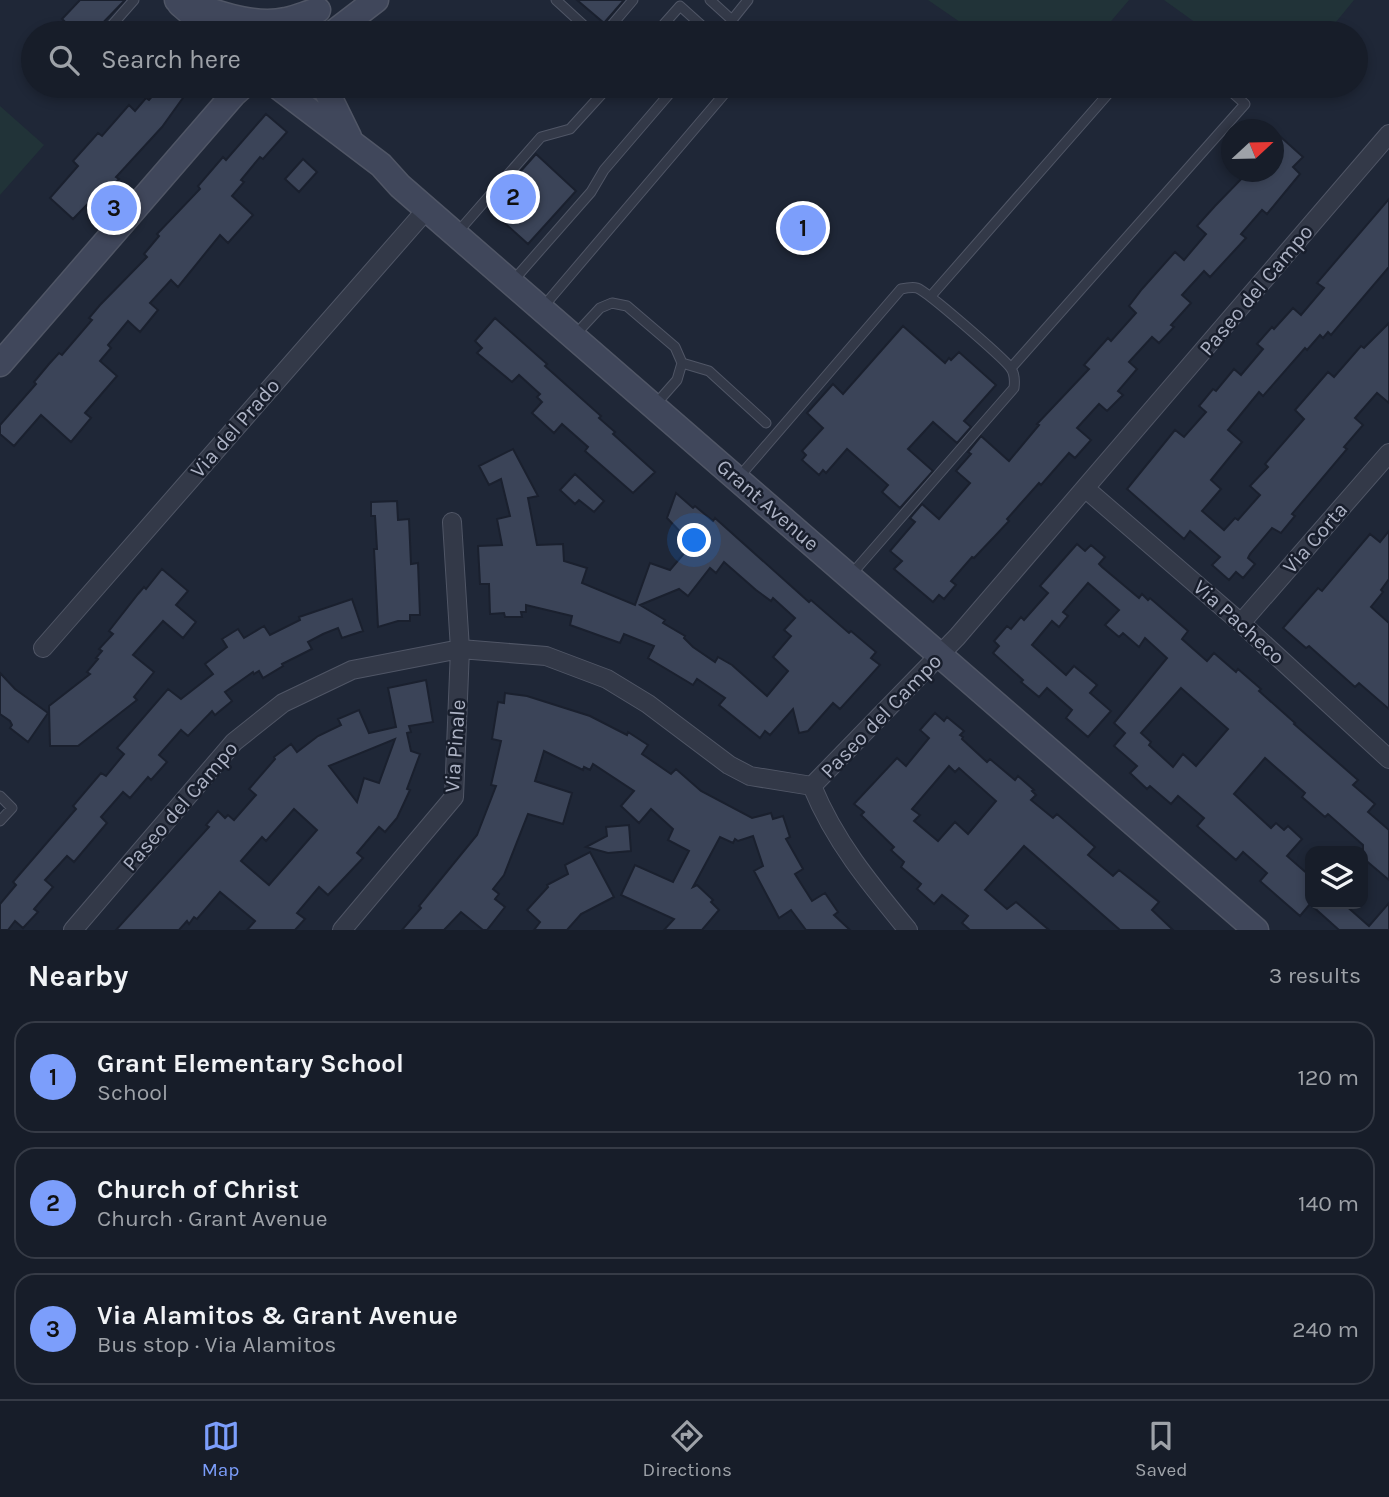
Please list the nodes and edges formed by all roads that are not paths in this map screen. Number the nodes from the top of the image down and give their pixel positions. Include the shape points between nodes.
1 (134, 0) edge
2 (177, 0) edge
3 (376, 0) edge
4 (556, 0) edge
5 (633, 0) edge
6 (710, 0) edge
7 (748, 0) edge
8 (320, 3) edge
9 (116, 21) edge
10 (201, 21) edge
11 (257, 21) edge
12 (274, 21) edge
13 (301, 21) edge
14 (349, 21) edge
15 (579, 21) edge
16 (615, 21) edge
17 (667, 21) edge
18 (697, 21) edge
19 (230, 98) edge
20 (292, 98) edge
21 (330, 98) edge
22 (598, 98) edge
23 (666, 98) edge
24 (721, 98) edge
25 (1104, 98) edge
26 (1238, 98) edge
27 (1389, 134) edge
28 (351, 141) junction
29 (427, 209) junction
30 (456, 234) junction
31 (512, 282) junction
32 (931, 296) junction
33 (542, 308) junction
34 (575, 336) junction
35 (682, 363) junction
36 (0, 364) edge
37 (1011, 368) junction
38 (654, 406) junction
39 (766, 423) dead end
40 (1389, 453) edge
41 (738, 478) junction
42 (1086, 489) junction
43 (452, 522) dead end
44 (850, 577) junction
45 (1241, 623) junction
46 (43, 648) dead end
47 (460, 649) junction
48 (940, 656) junction
49 (1389, 759) edge
50 (812, 786) junction
51 (0, 796) edge
52 (0, 821) edge
53 (73, 930) edge
54 (342, 930) edge
55 (908, 930) edge
56 (1256, 930) edge

1 - 9 lane
2 - 10 main road
2 - 11 main road
3 - 14 main road
4 - 15 lane
5 - 16 lane
6 - 7 lane via 732,20
8 - 12 main road
8 - 13 main road
17 - 18 lane via 680,6
19 - 36 main road
20 - 28 main road, Grant Avenue
21 - 28 main road
22 - 30 lane via 570,129 541,137
23 - 31 lane
24 - 33 lane
25 - 32 lane
26 - 37 lane via 1245,104
27 - 42 street, Paseo del Campo
28 - 29 main road, Grant Avenue via 382,164
29 - 30 main road, Grant Avenue
29 - 46 street, Via del Prado
30 - 31 main road, Grant Avenue
31 - 33 main road, Grant Avenue
32 - 37 lane
32 - 41 lane via 917,288 901,289
33 - 34 main road, Grant Avenue
34 - 35 lane via 600,308 612,303 627,306 675,347
34 - 38 main road, Grant Avenue
35 - 38 lane via 677,380
35 - 39 lane via 709,371
37 - 44 lane via 1014,388
38 - 41 main road, Grant Avenue
40 - 45 street, Via Corta
41 - 44 main road, Grant Avenue
42 - 45 street, Via Pacheco
42 - 48 street, Paseo del Campo
43 - 47 street, Via Pinale
44 - 48 main road, Grant Avenue
45 - 49 street, Via Pacheco
47 - 50 street, Paseo del Campo via 546,656 595,674 648,704 750,776
47 - 53 street, Paseo del Campo via 352,670 283,703 234,742
47 - 54 street, Via Pinale via 454,797
48 - 50 street, Paseo del Campo
48 - 56 main road, Grant Avenue
50 - 55 street via 826,819 863,876
51 - 52 lane via 12,807

